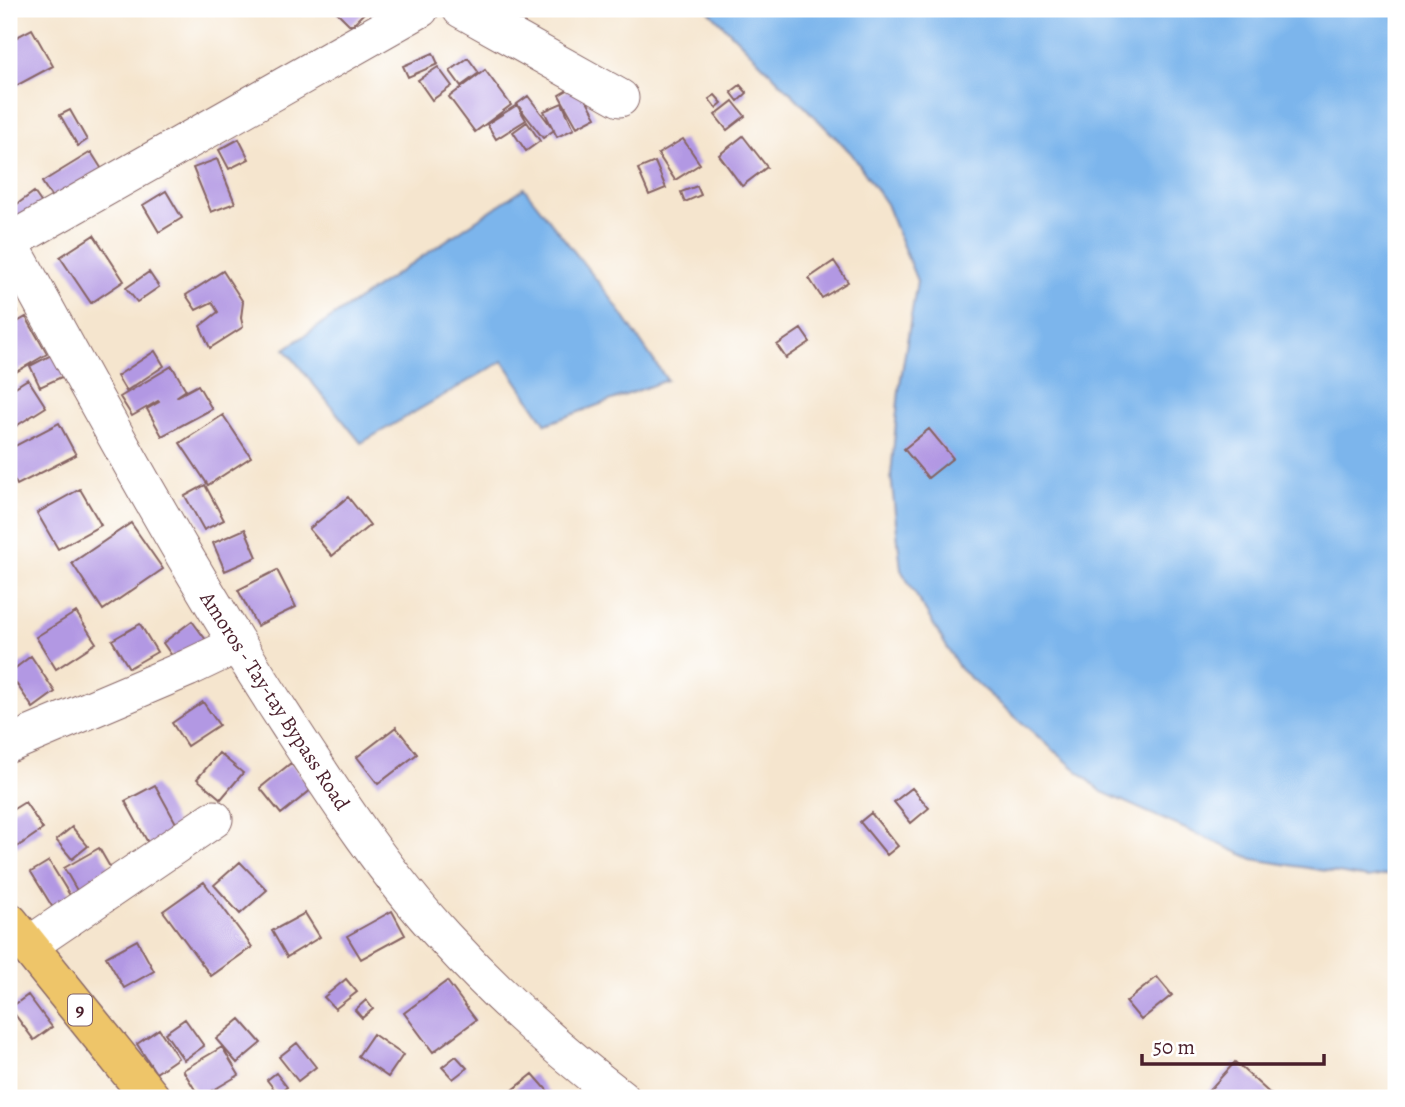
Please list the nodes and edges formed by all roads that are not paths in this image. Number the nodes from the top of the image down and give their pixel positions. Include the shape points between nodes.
1 (420, 9) edge
2 (461, 9) edge
3 (620, 98) dead end
4 (9, 242) edge
5 (236, 645) junction
6 (9, 744) edge
7 (214, 819) dead end
8 (19, 933) edge
9 (151, 1098) edge
10 (621, 1098) edge

1 - 4 street
2 - 3 street
4 - 5 street, Amoros - Tay-tay Bypass Road
5 - 6 street
5 - 10 street, Amoros - Tay-tay Bypass Road via 359,832 443,936 531,1024
7 - 8 street
8 - 9 highway, 9

